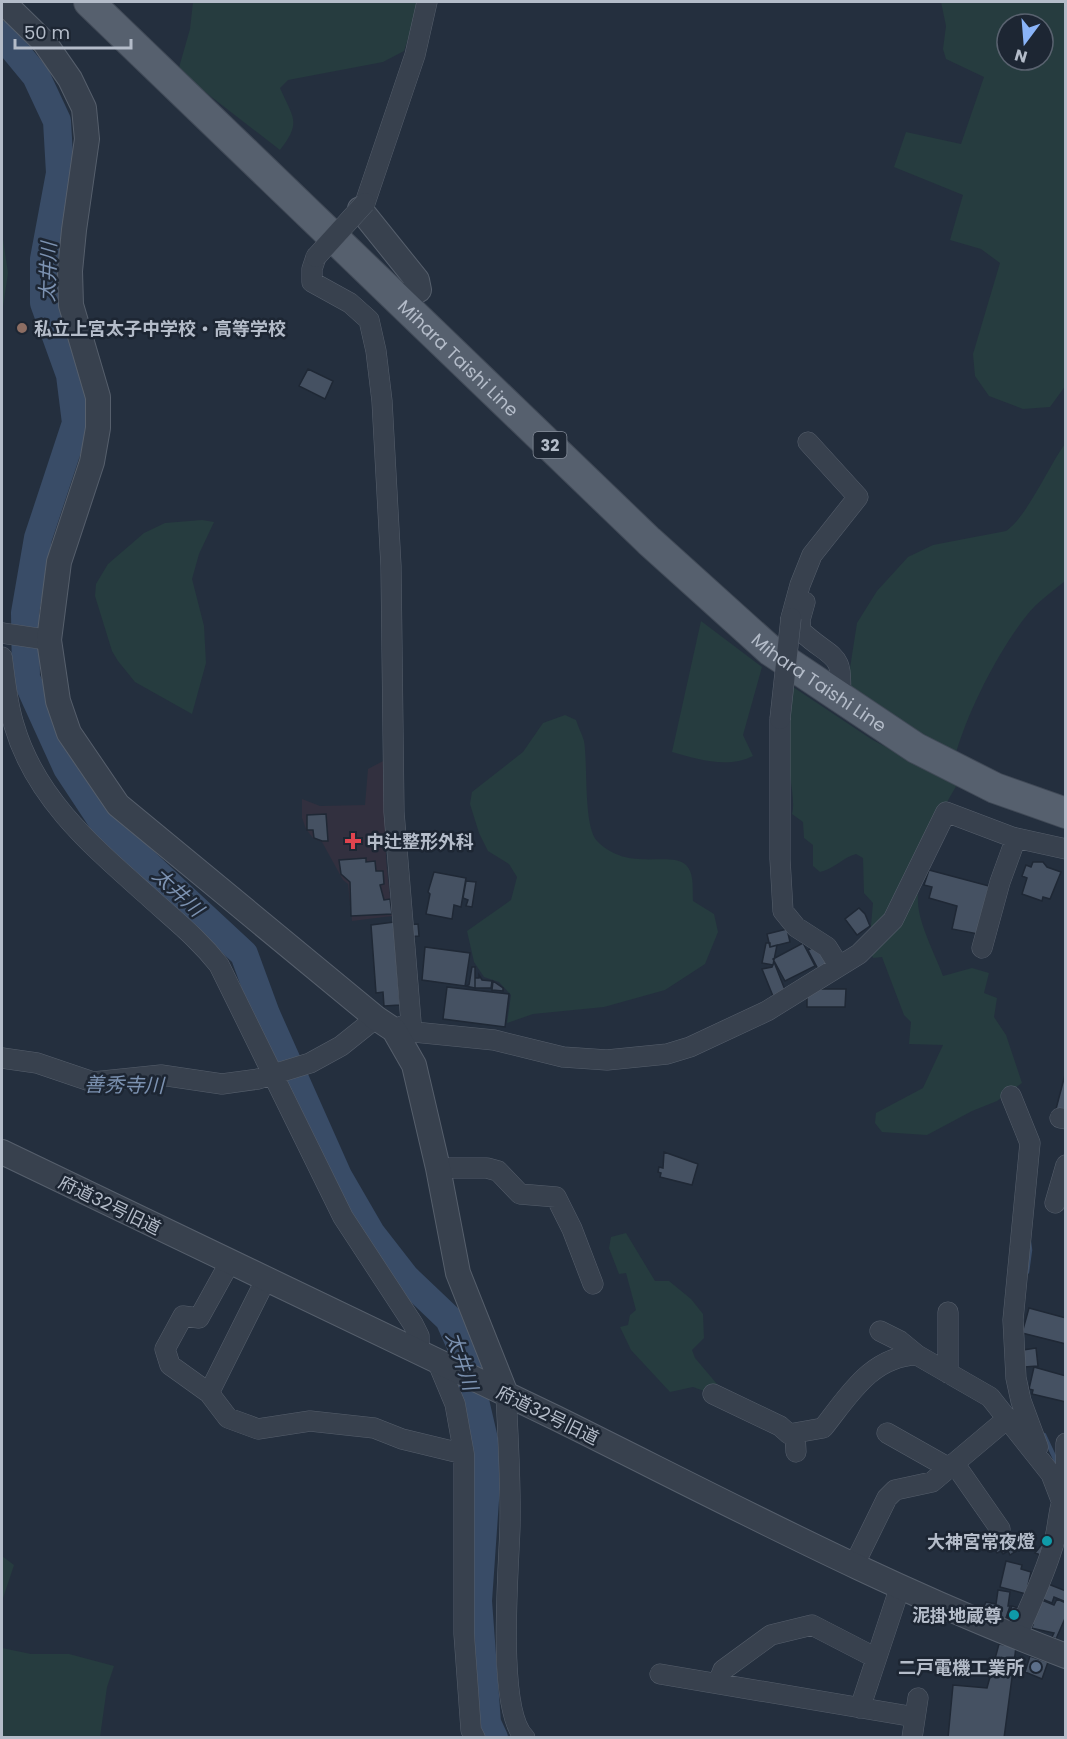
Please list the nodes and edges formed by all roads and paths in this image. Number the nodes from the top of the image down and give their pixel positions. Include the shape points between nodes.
1 (3, 2) edge
2 (89, 2) edge
3 (427, 2) edge
4 (362, 206) junction
5 (398, 298) junction
6 (808, 442) dead end
7 (807, 569) junction
8 (2, 633) edge
9 (46, 640) junction
10 (2, 657) edge
11 (840, 698) junction
12 (1065, 813) edge
13 (1016, 838) junction
14 (1065, 849) edge
15 (982, 948) dead end
16 (839, 966) junction
17 (385, 1024) junction
18 (2, 1058) edge
19 (274, 1072) junction
20 (1011, 1096) dead end
21 (2, 1152) edge
22 (1065, 1165) edge
23 (438, 1168) junction
24 (1055, 1203) dead end
25 (230, 1262) junction
26 (266, 1279) junction
27 (593, 1284) dead end
28 (948, 1312) dead end
29 (880, 1331) dead end
30 (917, 1355) junction
31 (434, 1360) junction
32 (948, 1373) junction
33 (499, 1390) junction
34 (209, 1393) junction
35 (713, 1394) dead end
36 (1008, 1418) junction
37 (890, 1439) dead end
38 (1065, 1443) edge
39 (1065, 1451) edge
40 (464, 1454) junction
41 (1041, 1459) junction
42 (952, 1466) junction
43 (1064, 1491) edge
44 (1000, 1529) dead end
45 (854, 1565) junction
46 (900, 1587) junction
47 (1016, 1638) junction
48 (1065, 1656) edge
49 (876, 1658) junction
50 (660, 1674) dead end
51 (718, 1683) junction
52 (860, 1708) junction
53 (475, 1737) edge
54 (525, 1737) edge
55 (912, 1737) edge

1 - 9 street via 45,43 70,79 84,108 87,139 71,261 71,305 98,397 98,428 92,462 59,562
2 - 5 main road, Mihara Taishi Line / 32
3 - 4 street via 415,55
4 - 5 street via 417,280 419,290
4 - 17 street, bridge via 316,257 312,282 350,303 369,320 382,401 391,566 394,812 411,1022
5 - 11 main road, Mihara Taishi Line / 32 via 649,541 771,651
6 - 7 street via 858,498 813,555
7 - 11 street via 812,574 800,620 801,631 838,660 842,668
7 - 16 street, bridge via 791,618 780,720 783,911 796,927 827,948
8 - 9 street
9 - 17 street via 69,733 118,805
10 - 19 street via 13,723 38,781 59,812 101,855 205,947 219,965
11 - 12 main road, Mihara Taishi Line / 32 via 936,758 995,788
13 - 14 street
13 - 15 street
13 - 16 street via 946,812 893,920 859,954
16 - 17 street via 767,1011 667,1054 607,1060 563,1058 494,1040
17 - 19 street via 310,1063
17 - 23 street via 414,1065
18 - 19 street via 37,1063 93,1082 161,1075 222,1084 258,1079
19 - 31 street via 343,1217
20 - 41 street via 1030,1143 1013,1320 1016,1378
21 - 25 street, 府道32号旧道
22 - 24 street
23 - 27 street via 488,1168 498,1171 520,1194 556,1197 573,1229
23 - 33 street via 458,1273
25 - 26 street, 府道32号旧道
25 - 34 street via 199,1318 183,1316 165,1349 170,1365
26 - 31 street, 府道32号旧道
26 - 34 street
28 - 32 street
29 - 30 street
30 - 32 street
30 - 35 street via 902,1358 861,1379 823,1428 796,1442 780,1426
31 - 33 street, 府道32号旧道
31 - 40 street via 455,1404
32 - 36 street via 990,1396
33 - 45 street, 府道32号旧道
33 - 54 street via 510,1527 506,1643 514,1718
34 - 40 street via 228,1418 258,1429 310,1421 374,1428
36 - 41 street
36 - 42 street
37 - 42 street
38 - 39 street
39 - 43 street
40 - 53 street via 464,1634 471,1730
41 - 43 street
42 - 44 street
42 - 45 street via 932,1482 895,1490 887,1498
43 - 47 street via 1052,1552
45 - 46 street, 府道32号旧道
46 - 47 street, 府道32号旧道
46 - 49 street
47 - 48 street, 府道32号旧道
49 - 51 street via 812,1625 771,1635 723,1670
49 - 52 street
50 - 51 street
51 - 52 street
52 - 55 street via 916,1708

